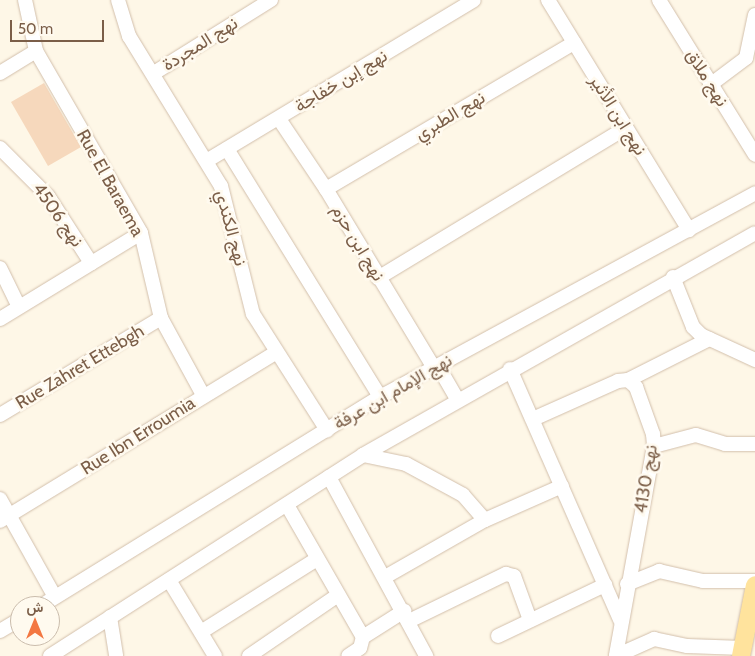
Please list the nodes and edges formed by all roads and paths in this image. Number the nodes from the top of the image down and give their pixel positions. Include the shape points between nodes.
1 (26, 0) edge
2 (118, 0) edge
3 (272, 0) edge
4 (474, 0) edge
5 (548, 0) edge
6 (659, 0) edge
7 (755, 15) edge
8 (574, 43) junction
9 (36, 51) junction
10 (0, 73) edge
11 (154, 73) junction
12 (710, 84) junction
13 (279, 119) junction
14 (626, 128) junction
15 (0, 148) edge
16 (226, 148) junction
17 (755, 155) edge
18 (208, 160) junction
19 (326, 189) junction
20 (755, 193) edge
21 (689, 230) junction
22 (755, 232) edge
23 (141, 233) junction
24 (91, 263) junction
25 (0, 268) edge
26 (673, 277) junction
27 (378, 278) junction
28 (19, 306) junction
29 (161, 318) junction
30 (0, 319) edge
31 (709, 339) junction
32 (277, 352) junction
33 (755, 360) edge
34 (436, 367) junction
35 (510, 369) junction
36 (628, 380) junction
37 (203, 395) junction
38 (380, 397) junction
39 (458, 400) junction
40 (0, 415) edge
41 (533, 419) junction
42 (327, 430) junction
43 (755, 444) edge
44 (654, 446) junction
45 (364, 455) junction
46 (329, 477) junction
47 (562, 486) junction
48 (0, 499) edge
49 (286, 505) junction
50 (5, 519) edge
51 (485, 520) junction
52 (317, 559) junction
53 (385, 577) junction
54 (169, 580) junction
55 (755, 583) edge
56 (627, 584) junction
57 (605, 585) junction
58 (338, 595) junction
59 (54, 596) edge
60 (57, 596) edge
61 (406, 616) junction
62 (110, 617) junction
63 (530, 620) junction
64 (620, 620) junction
65 (200, 632) junction
66 (498, 636) dead end
67 (363, 637) junction
68 (742, 652) edge
69 (50, 656) edge
70 (116, 656) edge
71 (215, 656) edge
72 (249, 656) edge
73 (348, 656) edge
74 (426, 656) edge
75 (616, 656) edge

1 - 9 street, Rue El Baraema
2 - 11 street, نهج الكندي via 125,28
3 - 11 street, نهج المجردة
4 - 13 street, نهج إبن خفاجة
5 - 8 street, نهج ابن الأثير
6 - 12 street, نهج ملاق
7 - 12 street via 746,58
8 - 14 street, نهج ابن الأثير
8 - 19 street, نهج الطبري
9 - 10 street
9 - 23 street, Rue El Baraema
11 - 18 street, نهج الكندي
12 - 17 street, نهج ملاق
13 - 16 street, نهج إبن خفاجة
13 - 19 street, نهج ابن حزم
14 - 21 street, نهج ابن الأثير
14 - 27 street
15 - 24 street, نهج 4506 via 48,196
16 - 18 street, نهج إبن خفاجة
16 - 38 street
18 - 32 street, نهج الكندي via 226,197 249,303
19 - 27 street, نهج ابن حزم
20 - 21 street, نهج الإمام ابن عرفة
21 - 34 street, نهج الإمام ابن عرفة
22 - 26 street
23 - 24 street
23 - 29 street, Rue El Baraema
24 - 28 street
25 - 28 street
26 - 31 street via 693,327
26 - 35 street
27 - 34 street, نهج ابن حزم
28 - 30 street
29 - 37 street, Rue El Baraema
29 - 40 street, Rue Zahret Ettebgh
31 - 33 street
31 - 36 street
32 - 37 street, Rue Ibn Erroumia
32 - 42 street, نهج الكندي
34 - 38 street, نهج الإمام ابن عرفة
34 - 39 street, نهج ابن حزم
35 - 39 street
35 - 41 street
36 - 41 street via 618,381
36 - 44 street, نهج 4130 via 636,387
37 - 50 street, Rue Ibn Erroumia
38 - 42 street, نهج الإمام ابن عرفة
39 - 45 street
41 - 47 street
42 - 60 street, نهج الإمام ابن عرفة
43 - 44 street via 725,444 696,434
44 - 56 street, نهج 4130
45 - 46 street
45 - 51 street via 406,464 462,495
46 - 49 street
46 - 53 street
47 - 51 street
47 - 57 street
48 - 50 street
49 - 52 street
49 - 54 street
50 - 59 street
51 - 53 street
52 - 58 street
52 - 65 street
53 - 61 street
54 - 62 street
54 - 65 street
55 - 56 street via 703,581 659,571
55 - 68 main road
56 - 64 street, نهج 4130
57 - 63 street
57 - 64 street
58 - 67 street
58 - 72 street
61 - 63 street via 506,574 514,576
61 - 67 street
61 - 74 street
62 - 69 street
62 - 70 street
63 - 66 street
64 - 75 street, نهج 4130
65 - 71 street
67 - 73 street via 360,648
68 - 75 street via 654,639

